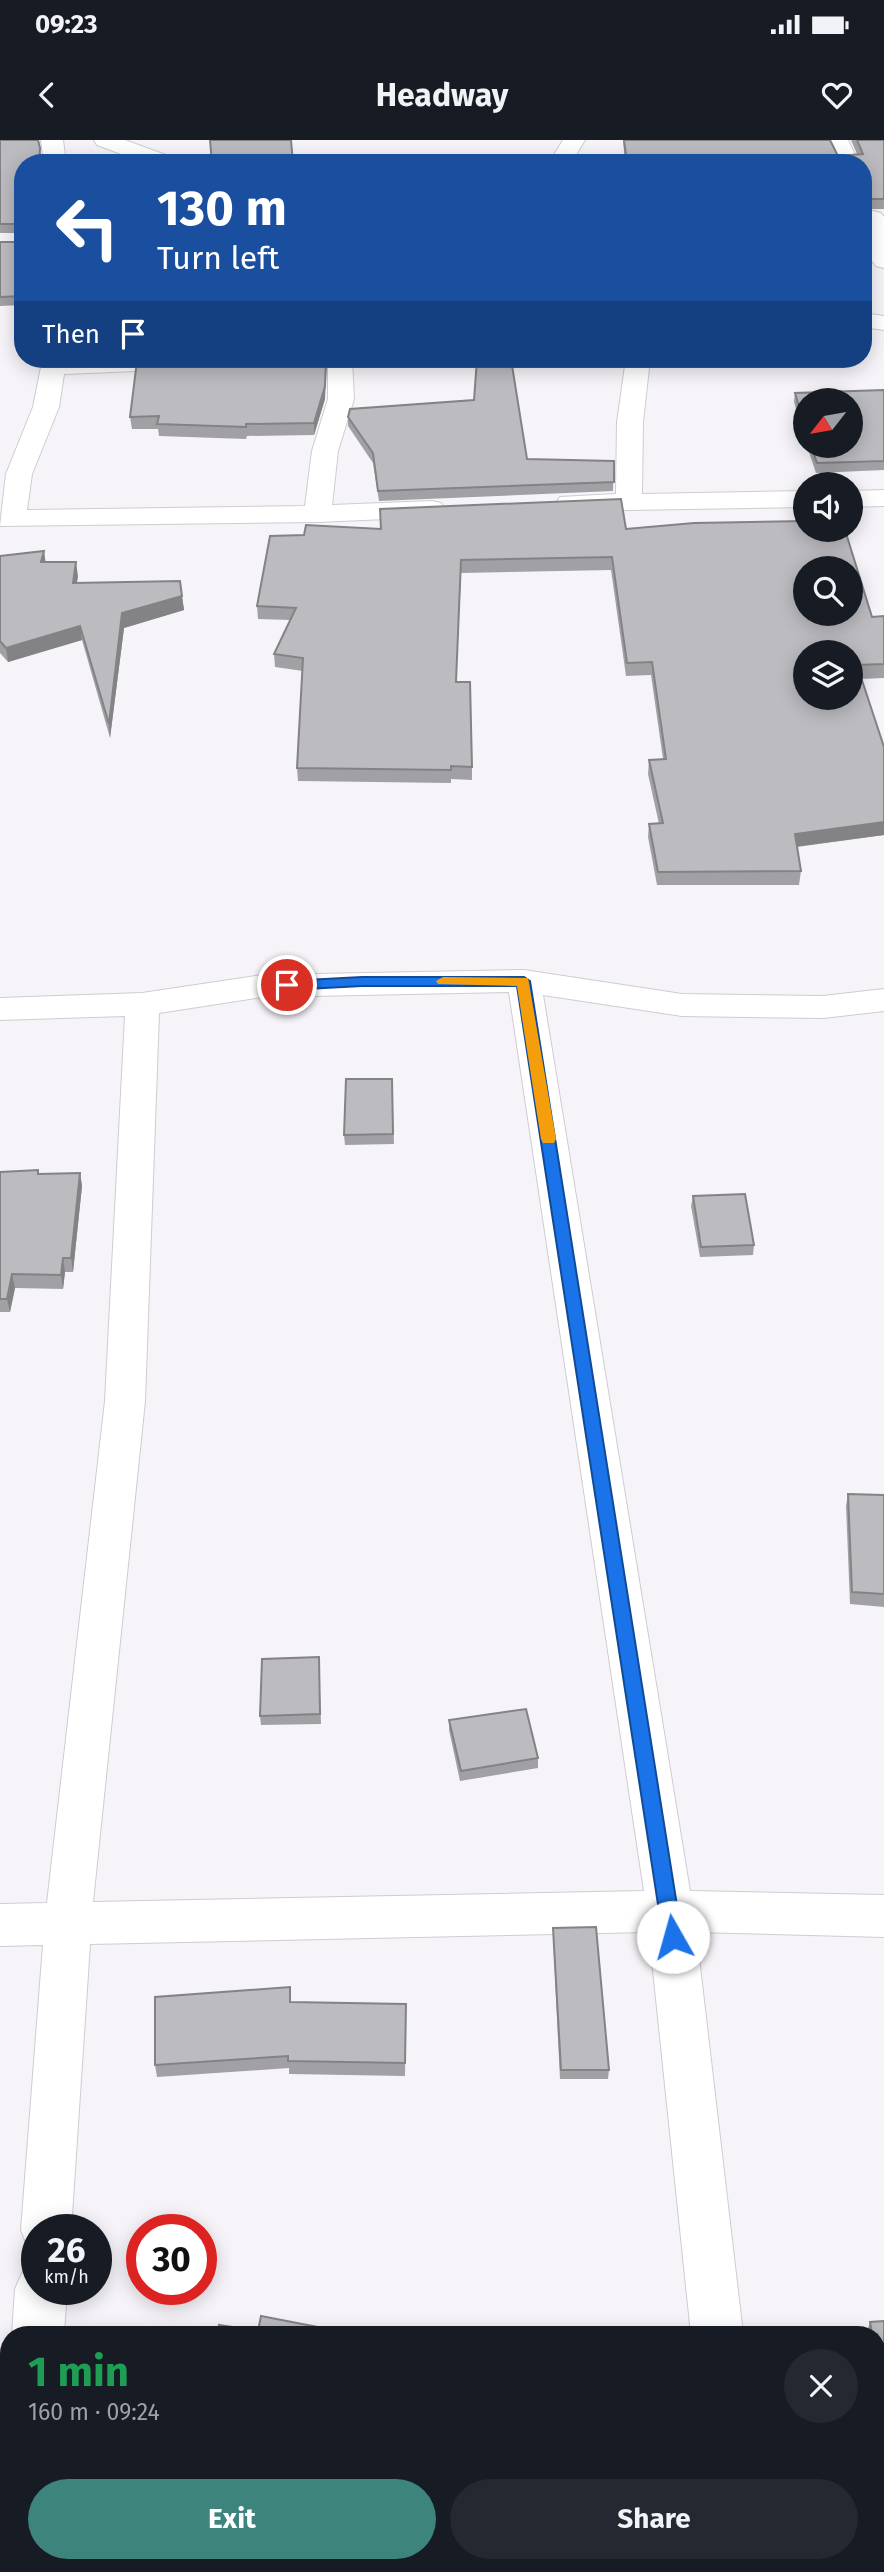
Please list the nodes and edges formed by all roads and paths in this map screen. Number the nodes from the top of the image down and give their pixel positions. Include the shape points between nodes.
1 (105, 140) edge
2 (142, 154) edge
3 (872, 229) edge
4 (884, 261) edge
5 (53, 368) edge
6 (340, 368) edge
7 (637, 368) edge
8 (884, 498) edge
9 (793, 499) edge
10 (863, 499) edge
11 (629, 501) junction
12 (548, 504) edge
13 (453, 508) edge
14 (318, 514) junction
15 (6, 518) edge
16 (524, 981) junction
17 (884, 1000) edge
18 (142, 1004) junction
19 (0, 1009) edge
20 (670, 1911) junction
21 (884, 1916) edge
22 (68, 1922) junction
23 (0, 1925) edge
24 (47, 2214) edge
25 (40, 2305) edge
26 (39, 2326) edge
27 (716, 2326) edge

1 - 2 street
3 - 4 street
5 - 15 street via 46,407
6 - 14 street via 341,399 325,451
7 - 11 street via 630,422
8 - 10 street
9 - 11 street
11 - 12 street
13 - 14 street
14 - 15 street
16 - 17 street via 682,1005 822,1007
16 - 18 street via 262,986
16 - 20 street
18 - 19 street
18 - 22 street via 125,1401
20 - 21 street
20 - 22 street
20 - 27 street
22 - 23 street
22 - 24 street
25 - 26 street

